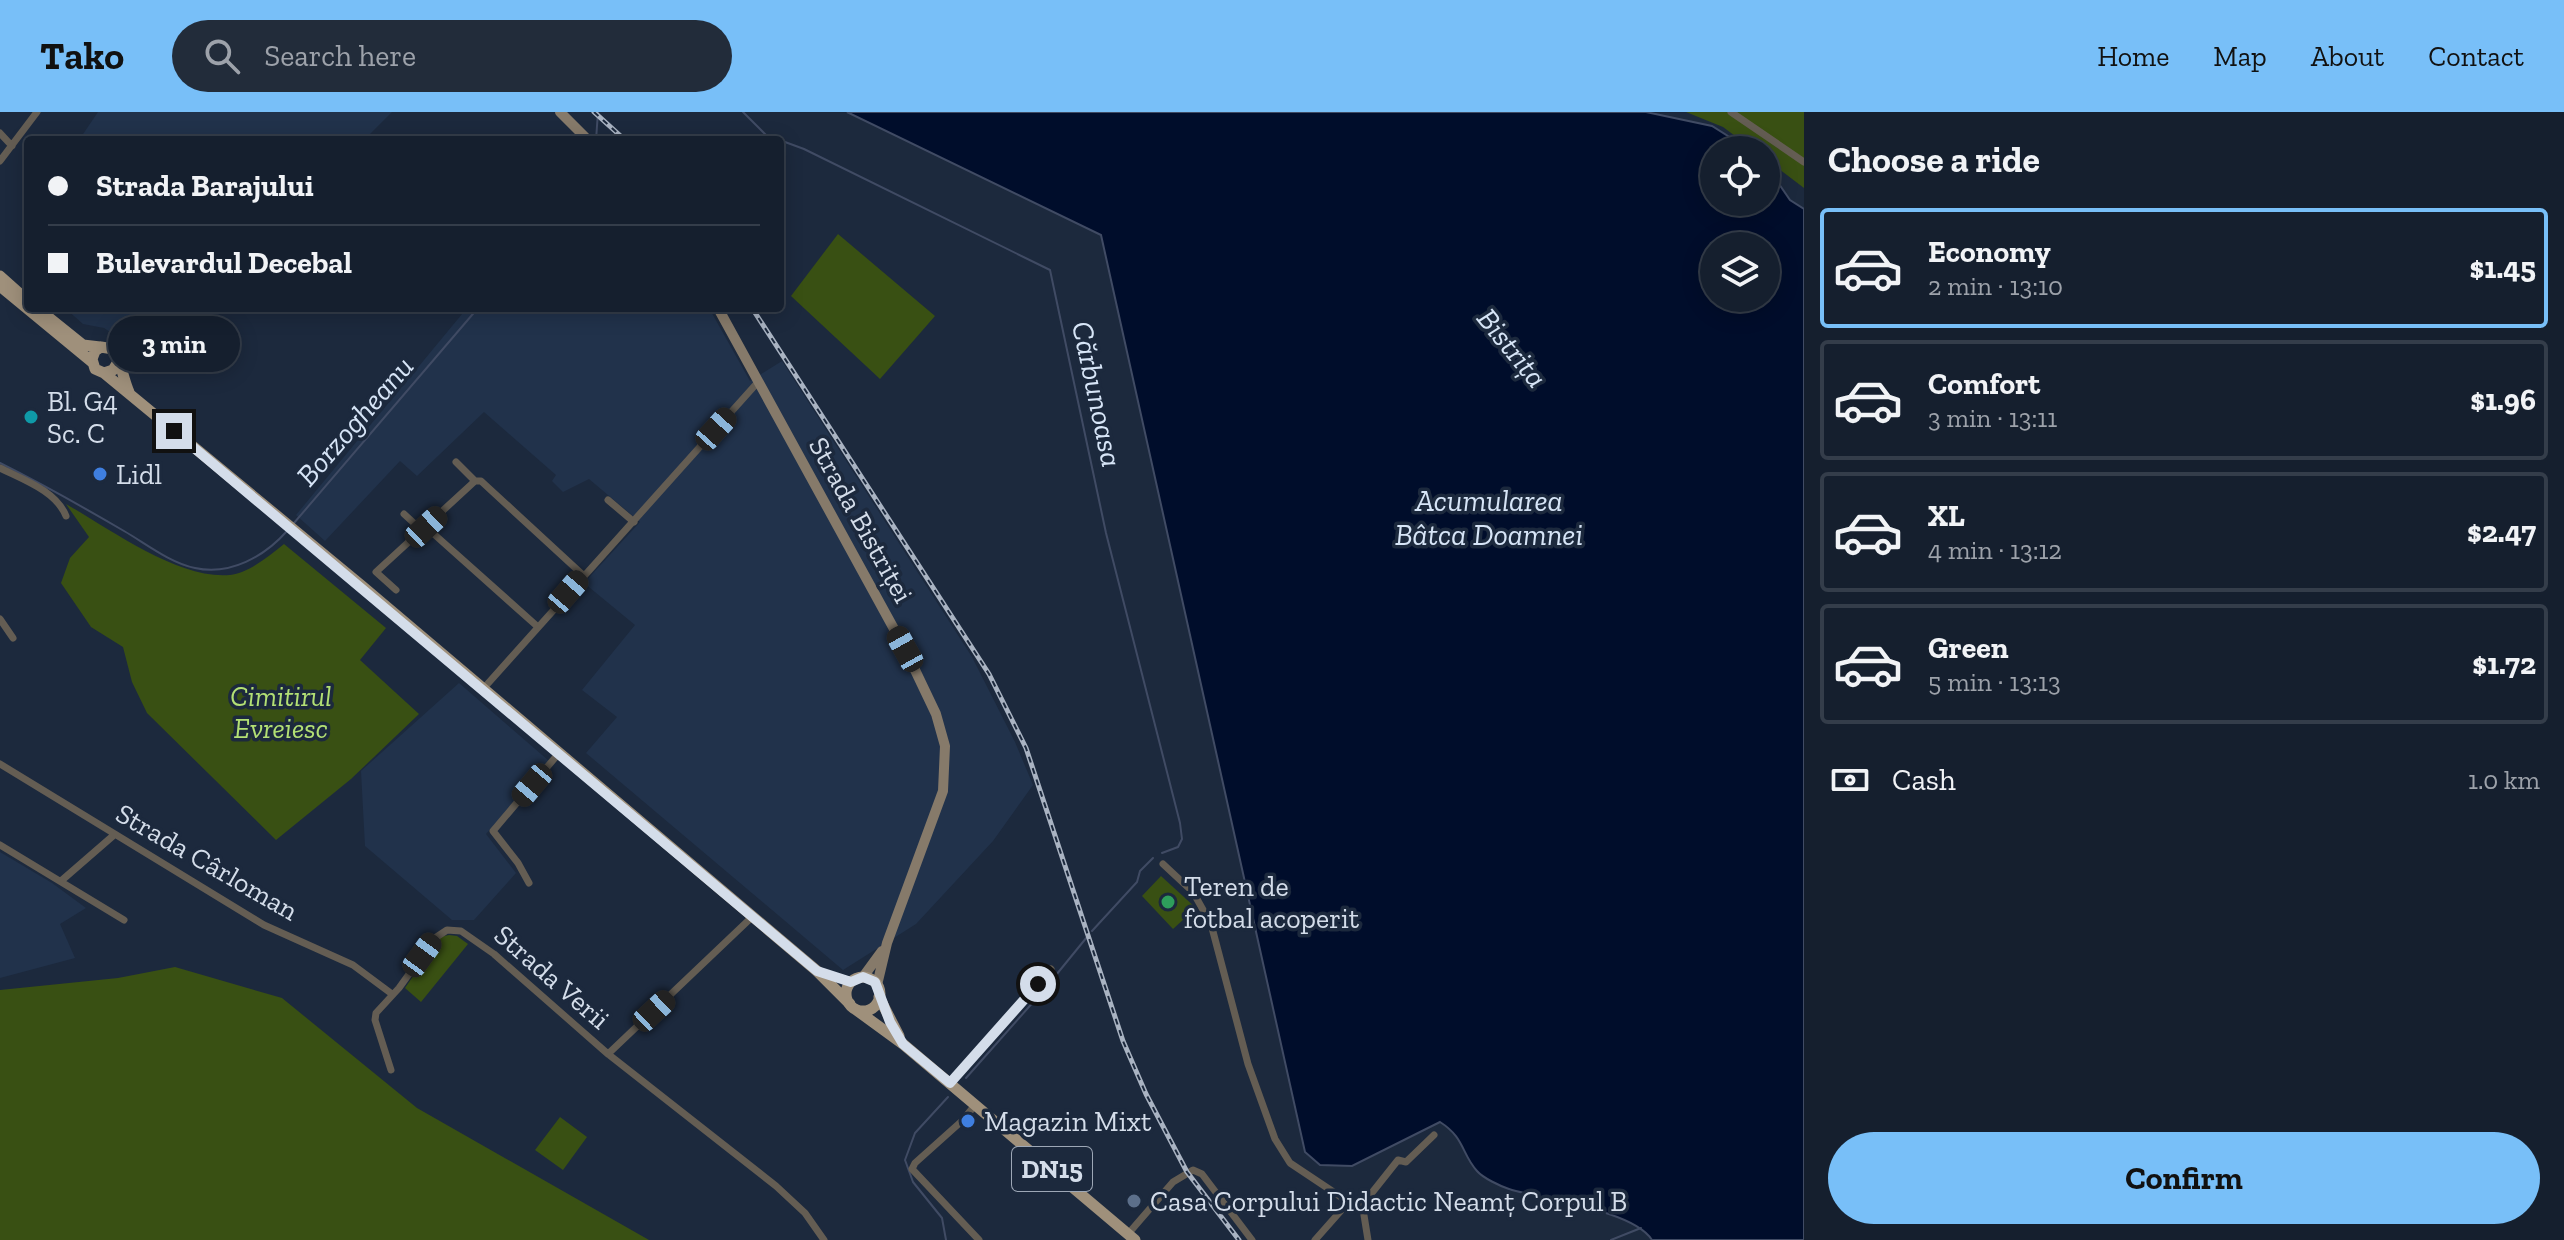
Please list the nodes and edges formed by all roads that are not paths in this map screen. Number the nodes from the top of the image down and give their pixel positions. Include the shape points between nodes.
1 (37, 112) edge
2 (560, 112) edge
3 (1731, 112) edge
4 (0, 133) edge
5 (584, 136) edge
6 (12, 146) junction
7 (0, 161) edge
8 (1804, 162) edge
9 (0, 276) edge
10 (0, 286) edge
11 (24, 297) edge
12 (24, 306) edge
13 (31, 312) edge
14 (42, 312) edge
15 (720, 312) edge
16 (101, 347) junction
17 (92, 362) junction
18 (118, 362) junction
19 (104, 373) junction
20 (758, 382) junction
21 (130, 393) junction
22 (456, 462) dead end
23 (0, 468) edge
24 (475, 481) junction
25 (608, 500) dead end
26 (404, 514) dead end
27 (66, 516) dead end
28 (634, 522) junction
29 (426, 527) junction
30 (583, 575) junction
31 (396, 590) dead end
32 (0, 619) edge
33 (538, 627) junction
34 (13, 638) dead end
35 (483, 689) junction
36 (559, 753) junction
37 (0, 764) edge
38 (114, 835) junction
39 (0, 845) edge
40 (1163, 864) dead end
41 (61, 881) junction
42 (529, 883) dead end
43 (752, 917) junction
44 (124, 920) dead end
45 (887, 943) junction
46 (1051, 969) dead end
47 (817, 971) junction
48 (857, 979) junction
49 (878, 991) junction
50 (392, 994) junction
51 (853, 1006) junction
52 (903, 1044) junction
53 (608, 1054) junction
54 (391, 1070) dead end
55 (950, 1083) junction
56 (975, 1105) junction
57 (1434, 1135) dead end
58 (1346, 1205) junction
59 (1363, 1209) junction
60 (1132, 1237) edge
61 (824, 1240) edge
62 (979, 1240) edge
63 (1252, 1240) edge
64 (1315, 1240) edge
65 (1368, 1240) edge

1 - 6 street
2 - 5 main road
3 - 8 street
4 - 6 street
6 - 7 street
9 - 11 main road
10 - 12 main road, DN15
13 - 17 main road, DN15
14 - 16 main road, DN15 via 83,345
15 - 20 main road, Strada Bistriței
16 - 17 main road
16 - 18 main road, DN15 via 113,349
17 - 19 main road, DN15
18 - 19 main road
18 - 21 main road, DN15
19 - 21 main road, DN15
20 - 28 street
20 - 45 main road, Strada Bistriței via 905,649 943,734 943,791
21 - 35 main road, DN15
22 - 24 street
23 - 27 street via 50,494
24 - 29 street
24 - 30 street
25 - 28 street
26 - 29 street
28 - 30 street
29 - 31 street via 376,572
29 - 33 street
30 - 33 street
32 - 34 street
33 - 35 street
35 - 36 main road, DN15
36 - 42 street via 493,831
36 - 43 main road, DN15
37 - 38 street, Strada Cârloman
38 - 41 street
38 - 50 street, Strada Cârloman via 264,925 353,965
39 - 41 street
40 - 58 street via 1193,892 1211,924 1244,1050 1275,1139 1290,1163 1335,1191
41 - 44 street
43 - 47 main road, DN15
43 - 53 street
45 - 48 main road, Strada Bistriței
45 - 49 main road, Strada Bistriței
46 - 55 street
47 - 48 main road, DN15
47 - 51 main road, DN15
48 - 49 main road, DN15 via 871,979
48 - 51 main road via 846,990
49 - 51 main road via 870,1009
49 - 52 main road, DN15
50 - 53 street, Strada Verii via 435,938 454,929 494,954
50 - 54 street, Strada Verii via 375,1020
51 - 52 main road, DN15
52 - 55 main road, DN15
53 - 61 street, Strada Verii via 776,1186
55 - 56 main road, DN15
56 - 60 main road, DN15
56 - 62 street via 912,1169
57 - 59 street via 1406,1162 1398,1160
58 - 59 street
58 - 64 street
59 - 65 street
60 - 63 street via 1173,1182 1193,1170 1202,1174

